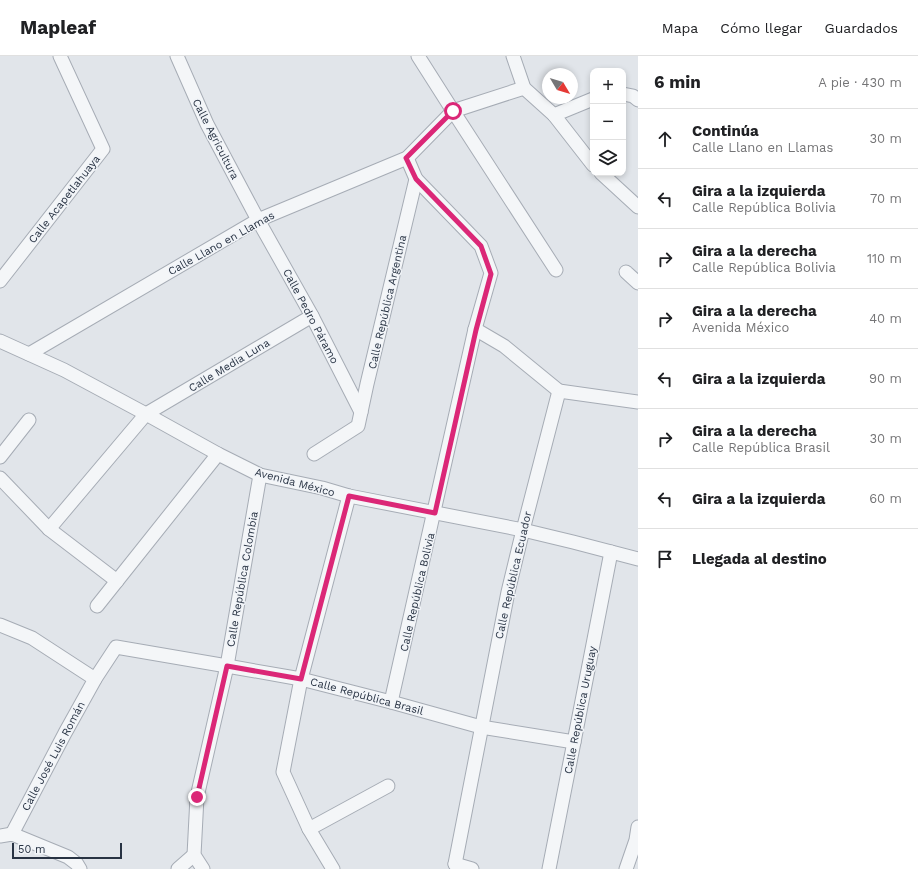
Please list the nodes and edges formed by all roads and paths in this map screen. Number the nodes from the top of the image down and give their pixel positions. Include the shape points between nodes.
1 (60, 56) edge
2 (177, 56) edge
3 (418, 56) edge
4 (514, 56) edge
5 (524, 88) junction
6 (626, 95) edge
7 (590, 100) edge
8 (638, 100) edge
9 (453, 111) junction
10 (554, 116) junction
11 (406, 158) junction
12 (590, 161) edge
13 (604, 176) edge
14 (416, 179) junction
15 (638, 207) edge
16 (258, 220) junction
17 (556, 270) dead end
18 (626, 272) dead end
19 (2, 275) edge
20 (638, 283) edge
21 (312, 316) junction
22 (476, 330) junction
23 (0, 340) edge
24 (29, 354) junction
25 (559, 391) junction
26 (638, 401) edge
27 (361, 412) junction
28 (146, 414) junction
29 (29, 420) dead end
30 (218, 454) junction
31 (314, 454) dead end
32 (0, 457) edge
33 (260, 475) junction
34 (0, 478) edge
35 (349, 496) junction
36 (435, 513) junction
37 (49, 529) junction
38 (523, 530) junction
39 (611, 552) junction
40 (638, 560) edge
41 (117, 581) junction
42 (97, 606) dead end
43 (0, 625) edge
44 (227, 666) junction
45 (95, 679) junction
46 (301, 679) junction
47 (391, 702) junction
48 (481, 727) junction
49 (574, 742) junction
50 (388, 786) dead end
51 (638, 827) edge
52 (309, 829) junction
53 (6, 835) edge
54 (194, 855) junction
55 (451, 866) edge
56 (80, 869) edge
57 (178, 869) edge
58 (203, 869) edge
59 (333, 869) edge
60 (472, 869) edge
61 (549, 869) edge
62 (626, 869) edge

1 - 19 street, Calle Acapetlahuaya via 104,149
2 - 16 street, Calle Agricultura via 207,124
3 - 9 street
4 - 5 street
5 - 9 street
5 - 10 street
6 - 8 street
7 - 10 street
9 - 11 street, Calle Llano en Llamas
9 - 17 street
10 - 12 street
11 - 14 street, Calle República Bolivia
11 - 16 street, Calle Llano en Llamas
13 - 15 street
14 - 22 street, Calle República Bolivia via 481,246 491,274
14 - 27 street, Calle República Argentina
16 - 21 street, Calle Pedro Páramo
16 - 24 street, Calle Llano en Llamas
18 - 20 street
21 - 27 street, Calle Pedro Páramo
21 - 28 street, Calle Media Luna
22 - 25 street via 504,346
22 - 36 street, Calle República Bolivia
23 - 24 street, Avenida México
24 - 28 street, Avenida México
25 - 26 street
25 - 38 street, Calle República Ecuador
27 - 31 street, Calle República Argentina via 358,426
28 - 30 street, Avenida México
28 - 37 street, Calle Media Luna
29 - 32 street
30 - 33 street, Avenida México
30 - 41 street
33 - 35 street, Avenida México
33 - 44 street, Calle República Colombia
34 - 37 street
35 - 36 street, Avenida México
35 - 46 street
36 - 38 street, Avenida México
36 - 47 street, Calle República Bolivia
37 - 41 street
38 - 39 street, Avenida México
38 - 48 street, Calle República Ecuador
39 - 40 street, Avenida México
39 - 49 street, Calle República Uruguay
41 - 42 street
43 - 45 street via 32,638
44 - 45 street, Calle República Brasil via 116,647
44 - 46 street, Calle República Brasil
44 - 54 street, Calle República Colombia via 197,797
45 - 53 street, Calle José Luis Román
46 - 47 street, Calle República Brasil
46 - 52 street via 283,772
47 - 48 street, Calle República Brasil
48 - 49 street, Calle República Brasil
48 - 55 street, Calle República Ecuador
49 - 61 street, Calle República Uruguay
50 - 52 street
51 - 62 street
52 - 59 street
53 - 56 street via 68,857
54 - 57 street
54 - 58 street
55 - 60 street

